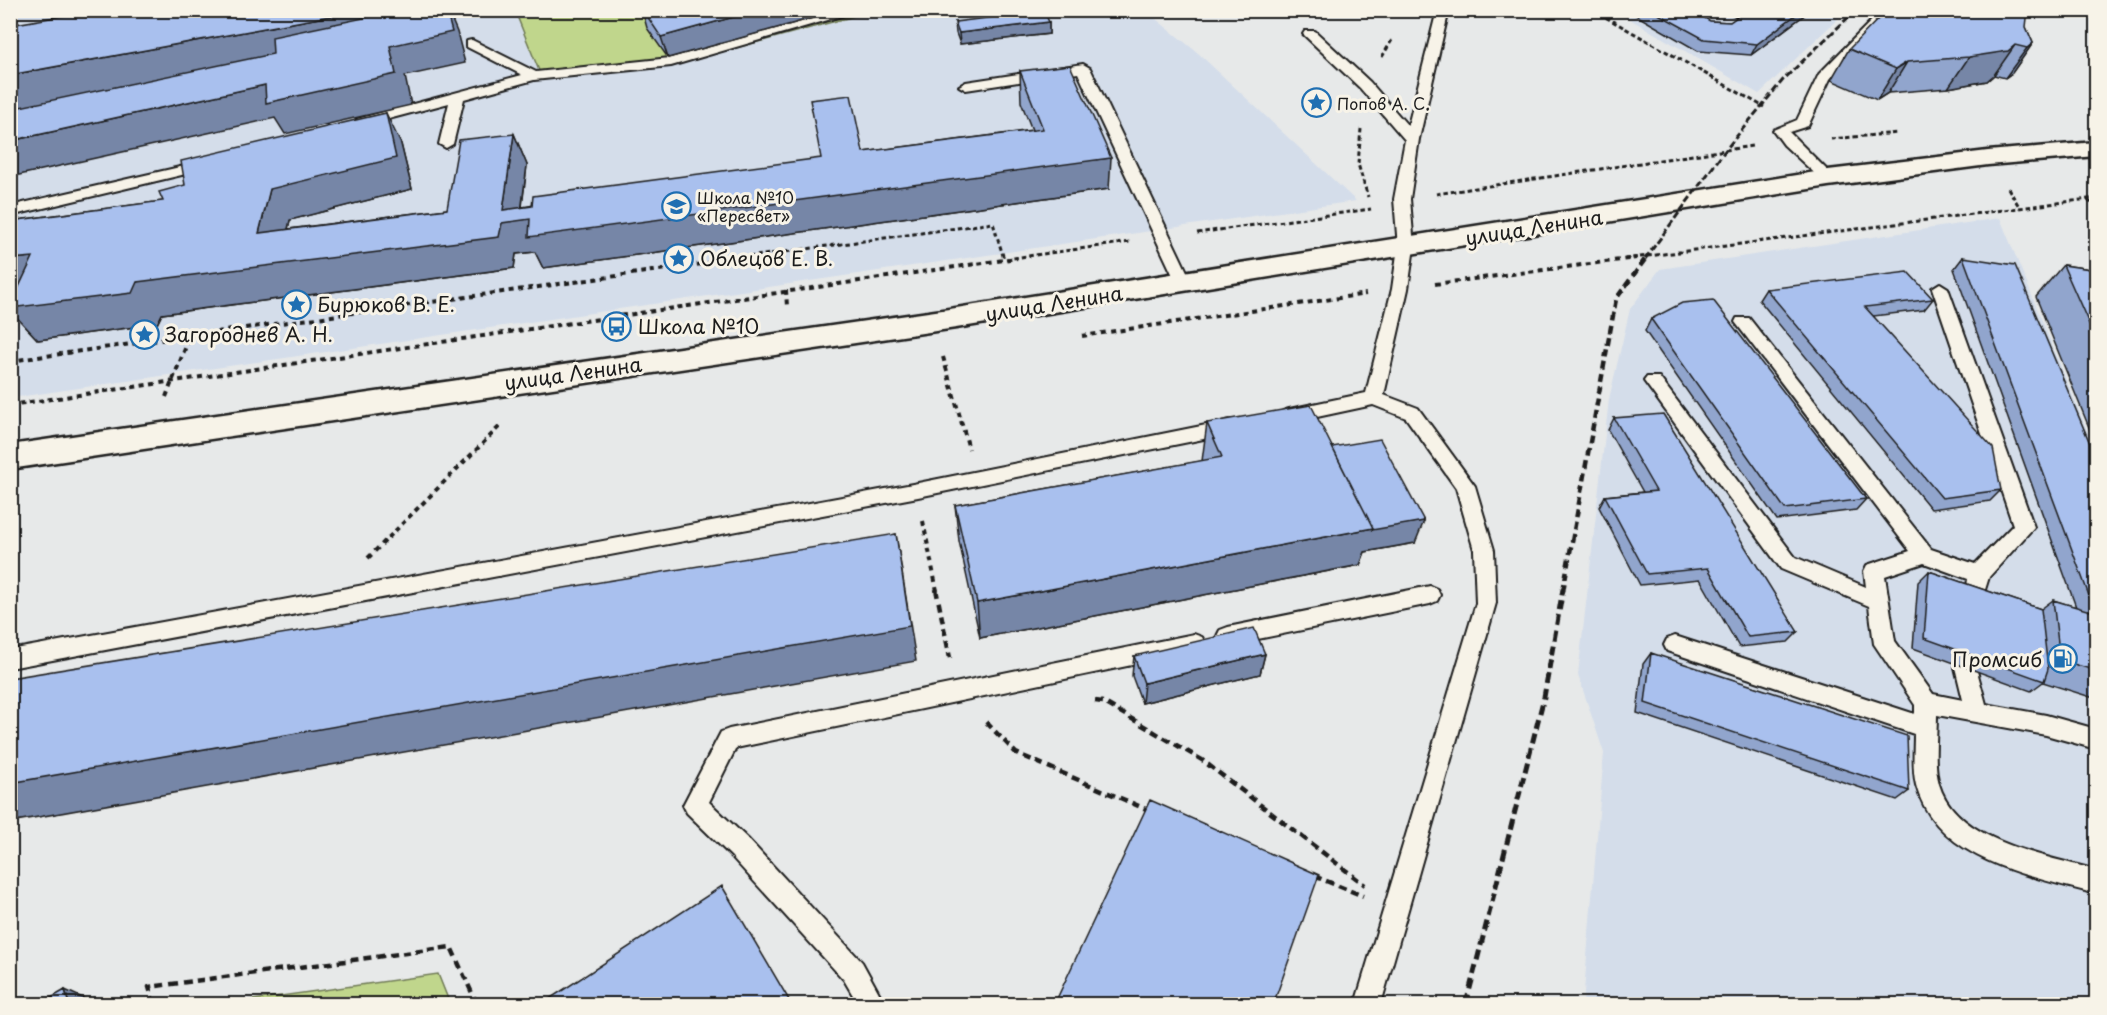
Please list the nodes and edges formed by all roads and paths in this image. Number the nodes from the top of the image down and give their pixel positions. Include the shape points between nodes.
1 (856, 10) edge
2 (1443, 10) edge
3 (1593, 10) edge
4 (1890, 10) edge
5 (1311, 34) dead end
6 (472, 44) dead end
7 (533, 76) junction
8 (966, 86) dead end
9 (458, 96) junction
10 (1800, 123) junction
11 (346, 127) edge
12 (1900, 133) dead end
13 (1412, 139) junction
14 (1789, 142) junction
15 (446, 144) dead end
16 (2097, 148) edge
17 (223, 160) edge
18 (1828, 178) junction
19 (2097, 198) edge
20 (1402, 199) junction
21 (2088, 199) junction
22 (2097, 209) edge
23 (10, 211) edge
24 (1163, 237) junction
25 (1406, 247) junction
26 (1004, 259) junction
27 (1184, 282) junction
28 (1940, 288) dead end
29 (1400, 289) junction
30 (1743, 322) dead end
31 (1072, 338) dead end
32 (954, 356) dead end
33 (943, 357) junction
34 (931, 359) dead end
35 (10, 362) edge
36 (1653, 381) dead end
37 (1374, 398) junction
38 (10, 405) edge
39 (1269, 420) edge
40 (514, 423) dead end
41 (502, 424) junction
42 (1246, 424) edge
43 (490, 426) dead end
44 (10, 457) edge
45 (977, 479) junction
46 (918, 490) junction
47 (1924, 555) junction
48 (1979, 574) junction
49 (1430, 595) dead end
50 (325, 600) junction
51 (1878, 601) junction
52 (1974, 602) edge
53 (1675, 645) dead end
54 (10, 659) edge
55 (1966, 667) edge
56 (957, 692) junction
57 (1092, 701) dead end
58 (1926, 703) junction
59 (1977, 712) junction
60 (1926, 728) junction
61 (2097, 739) edge
62 (1156, 813) edge
63 (1310, 874) edge
64 (2097, 882) edge
65 (1397, 910) junction
66 (154, 1005) edge
67 (477, 1005) edge
68 (872, 1005) edge
69 (1368, 1005) edge

1 - 7 lane via 671,62
2 - 13 lane
3 - 10 path via 1733,91
4 - 10 lane via 1824,76
5 - 13 lane
6 - 7 lane
7 - 9 lane
8 - 24 lane via 1083,68
9 - 11 lane
9 - 15 lane
10 - 12 path via 1829,139
10 - 14 lane via 1780,130
13 - 20 lane
14 - 18 lane
14 - 20 path via 1727,148
16 - 18 street, улица Ленина
17 - 23 lane
18 - 25 street, улица Ленина
19 - 21 path
20 - 24 path via 1373,209
20 - 25 lane
21 - 22 path
21 - 29 path via 1529,269
24 - 26 path
24 - 27 lane
25 - 27 street, улица Ленина
25 - 29 lane
26 - 35 path via 993,223
26 - 38 path
27 - 44 street, улица Ленина
28 - 48 lane via 2024,527
29 - 31 path
29 - 37 lane
30 - 47 lane
32 - 33 path
33 - 34 path
33 - 45 path
36 - 51 lane via 1788,563
37 - 39 lane
37 - 65 lane via 1412,413 1465,486 1484,561 1486,603
40 - 41 path
41 - 43 path
41 - 50 path
42 - 45 lane
45 - 46 lane
46 - 50 lane
46 - 56 path
47 - 48 lane
47 - 51 lane via 1874,571
48 - 52 lane
49 - 56 lane
50 - 54 lane
51 - 58 lane via 1885,644
53 - 60 lane
55 - 59 lane
56 - 62 path via 1016,753
56 - 68 lane via 729,739 695,805 853,971
57 - 65 path via 1103,702 1202,760
58 - 59 lane
58 - 60 lane
59 - 61 lane
60 - 64 lane via 1928,786 1946,819 1983,848
63 - 65 path
65 - 69 lane
66 - 67 path via 150,987 451,947

